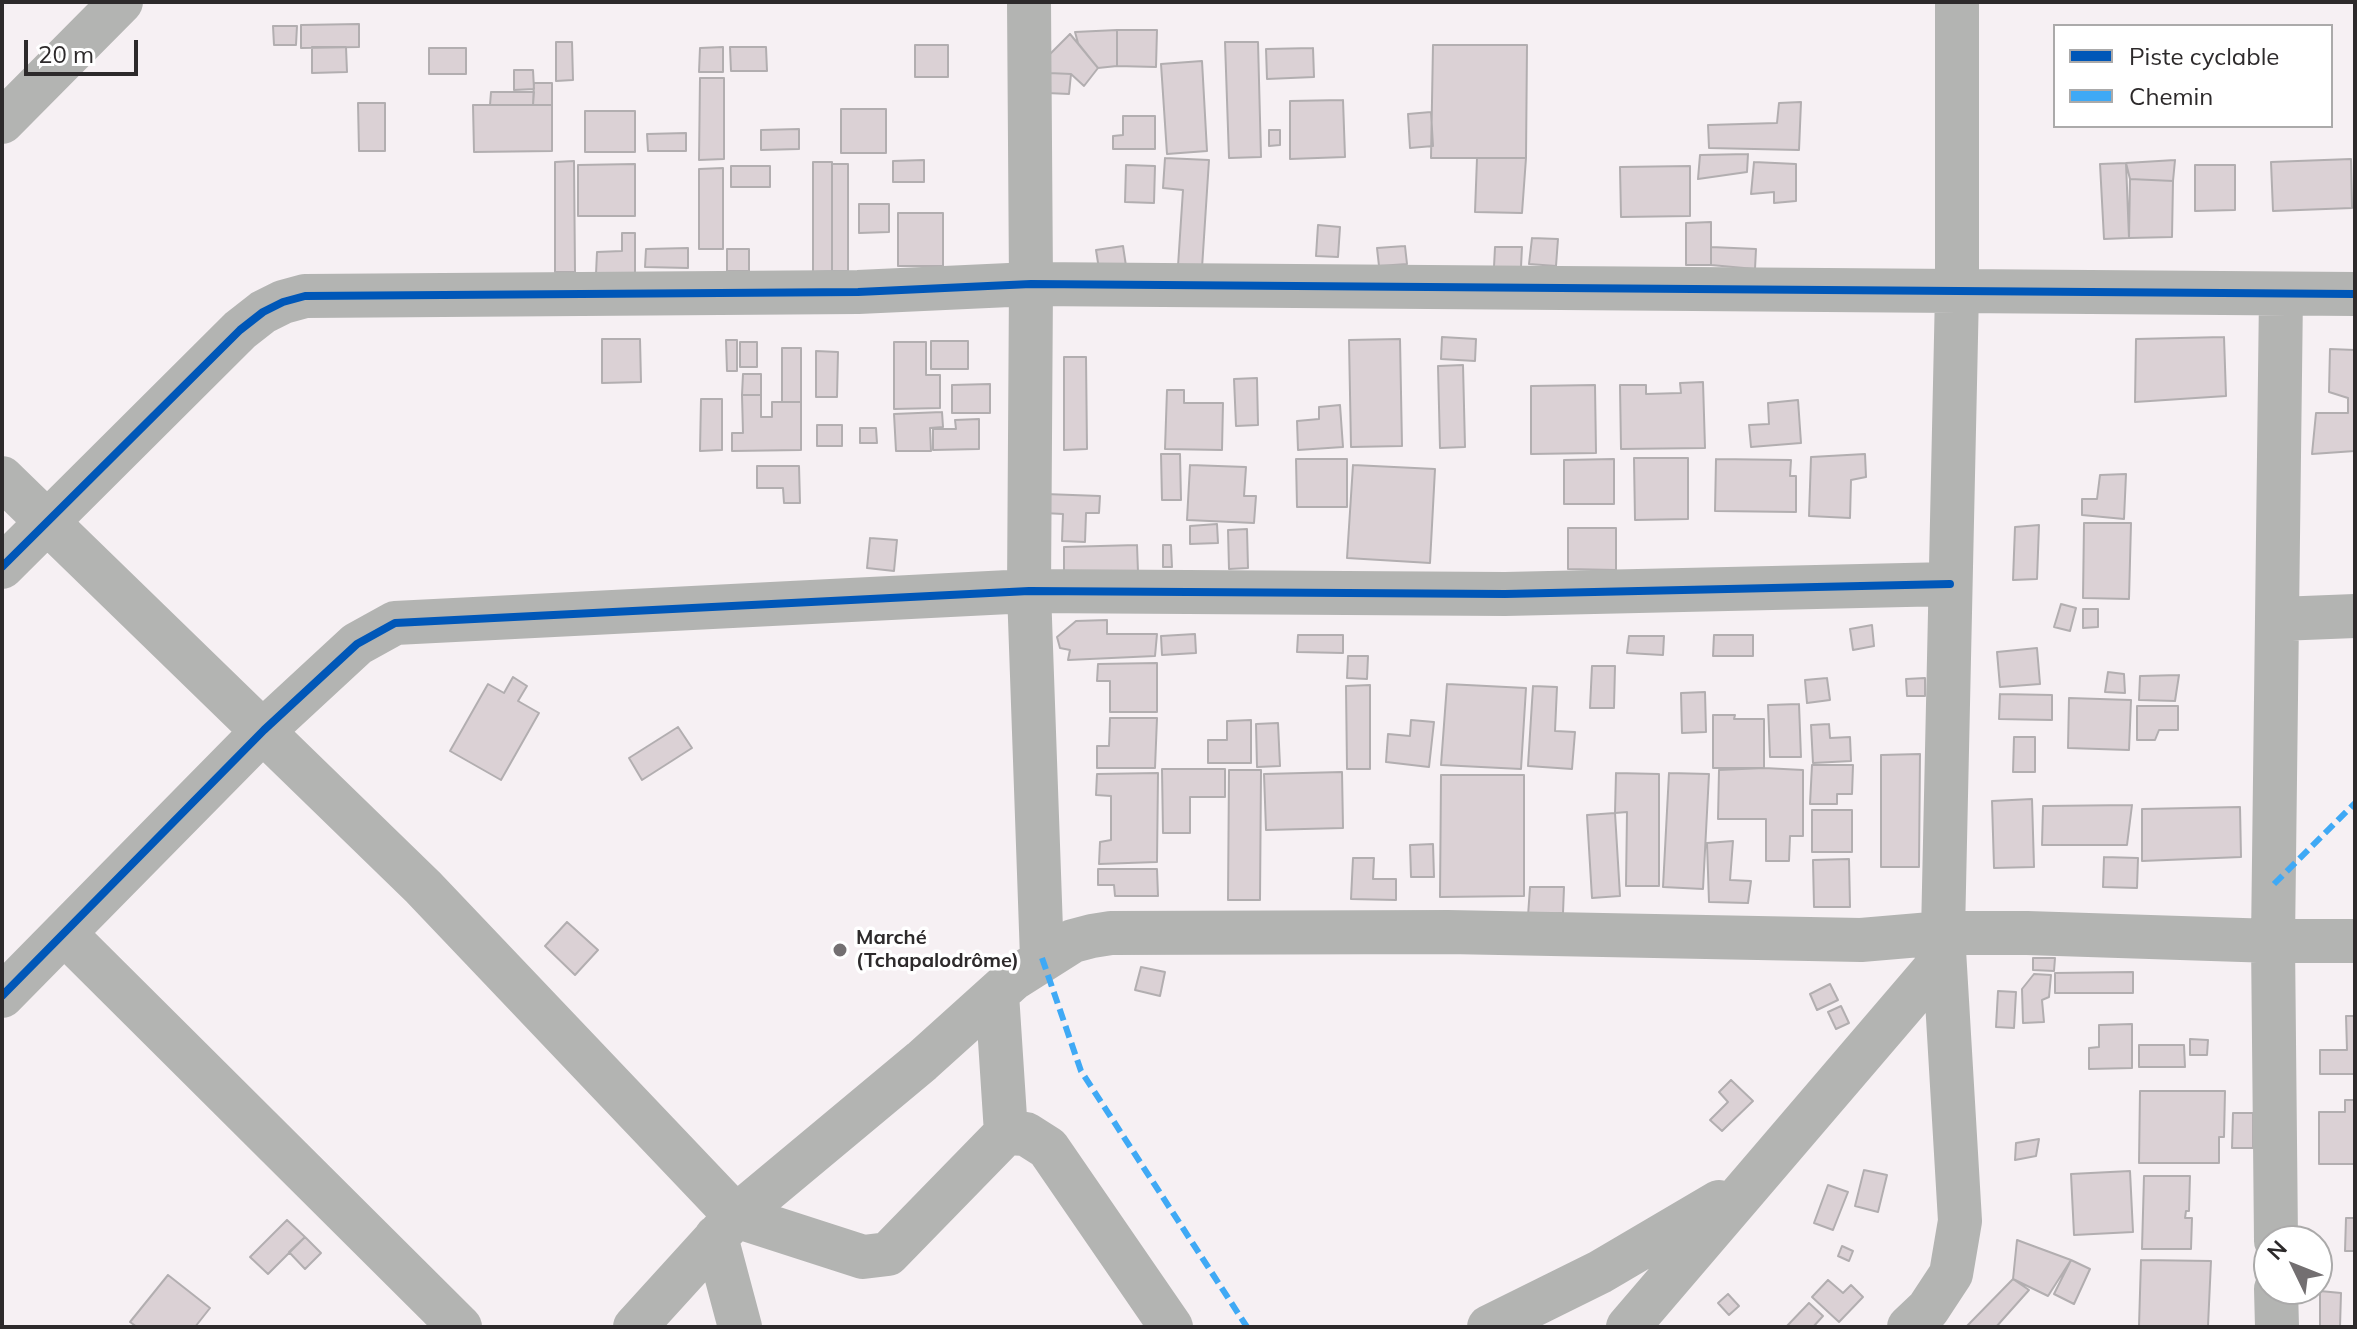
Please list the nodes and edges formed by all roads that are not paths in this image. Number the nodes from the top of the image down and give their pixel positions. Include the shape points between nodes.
1 (121, 2) edge
2 (1029, 2) edge
3 (1957, 2) edge
4 (2, 122) edge
5 (1031, 284) junction
6 (1957, 292) junction
7 (2281, 294) junction
8 (2355, 294) edge
9 (2, 478) edge
10 (46, 522) junction
11 (2, 567) edge
12 (1950, 584) junction
13 (1029, 591) junction
14 (2355, 616) edge
15 (2279, 619) junction
16 (264, 730) junction
17 (64, 933) junction
18 (2273, 941) junction
19 (2355, 941) edge
20 (1943, 946) junction
21 (1042, 958) junction
22 (997, 994) junction
23 (2, 996) edge
24 (1006, 1133) junction
25 (1750, 1184) junction
26 (2276, 1225) edge
27 (726, 1226) junction
28 (2276, 1305) edge
29 (460, 1327) edge
30 (635, 1327) edge
31 (740, 1327) edge
32 (1171, 1327) edge
33 (1489, 1327) edge
34 (1628, 1327) edge
35 (1909, 1327) edge
36 (2277, 1327) edge

1 - 4 street
2 - 5 street
3 - 6 street
5 - 6 street
5 - 10 street via 858,292 305,296 263,312 240,330
5 - 13 street
6 - 7 street
6 - 12 street
7 - 8 street
7 - 15 street
9 - 10 street
10 - 11 street
10 - 16 street
12 - 13 street via 1505,594
12 - 20 street
13 - 16 street via 395,623 357,644
13 - 21 street
14 - 15 street
15 - 18 street
16 - 17 street
16 - 27 street via 423,887
17 - 23 street
17 - 29 street
18 - 19 street
18 - 20 street via 2027,933
18 - 26 street
20 - 21 street via 1448,932 1111,933 1073,941
20 - 25 street
20 - 35 street via 1960,1221 1951,1274
21 - 22 street
22 - 24 street
22 - 27 street
24 - 27 street via 888,1254 863,1257
24 - 32 street via 1026,1134 1048,1148
25 - 33 street via 1600,1272
25 - 34 street
27 - 30 street
27 - 31 street
28 - 36 street

